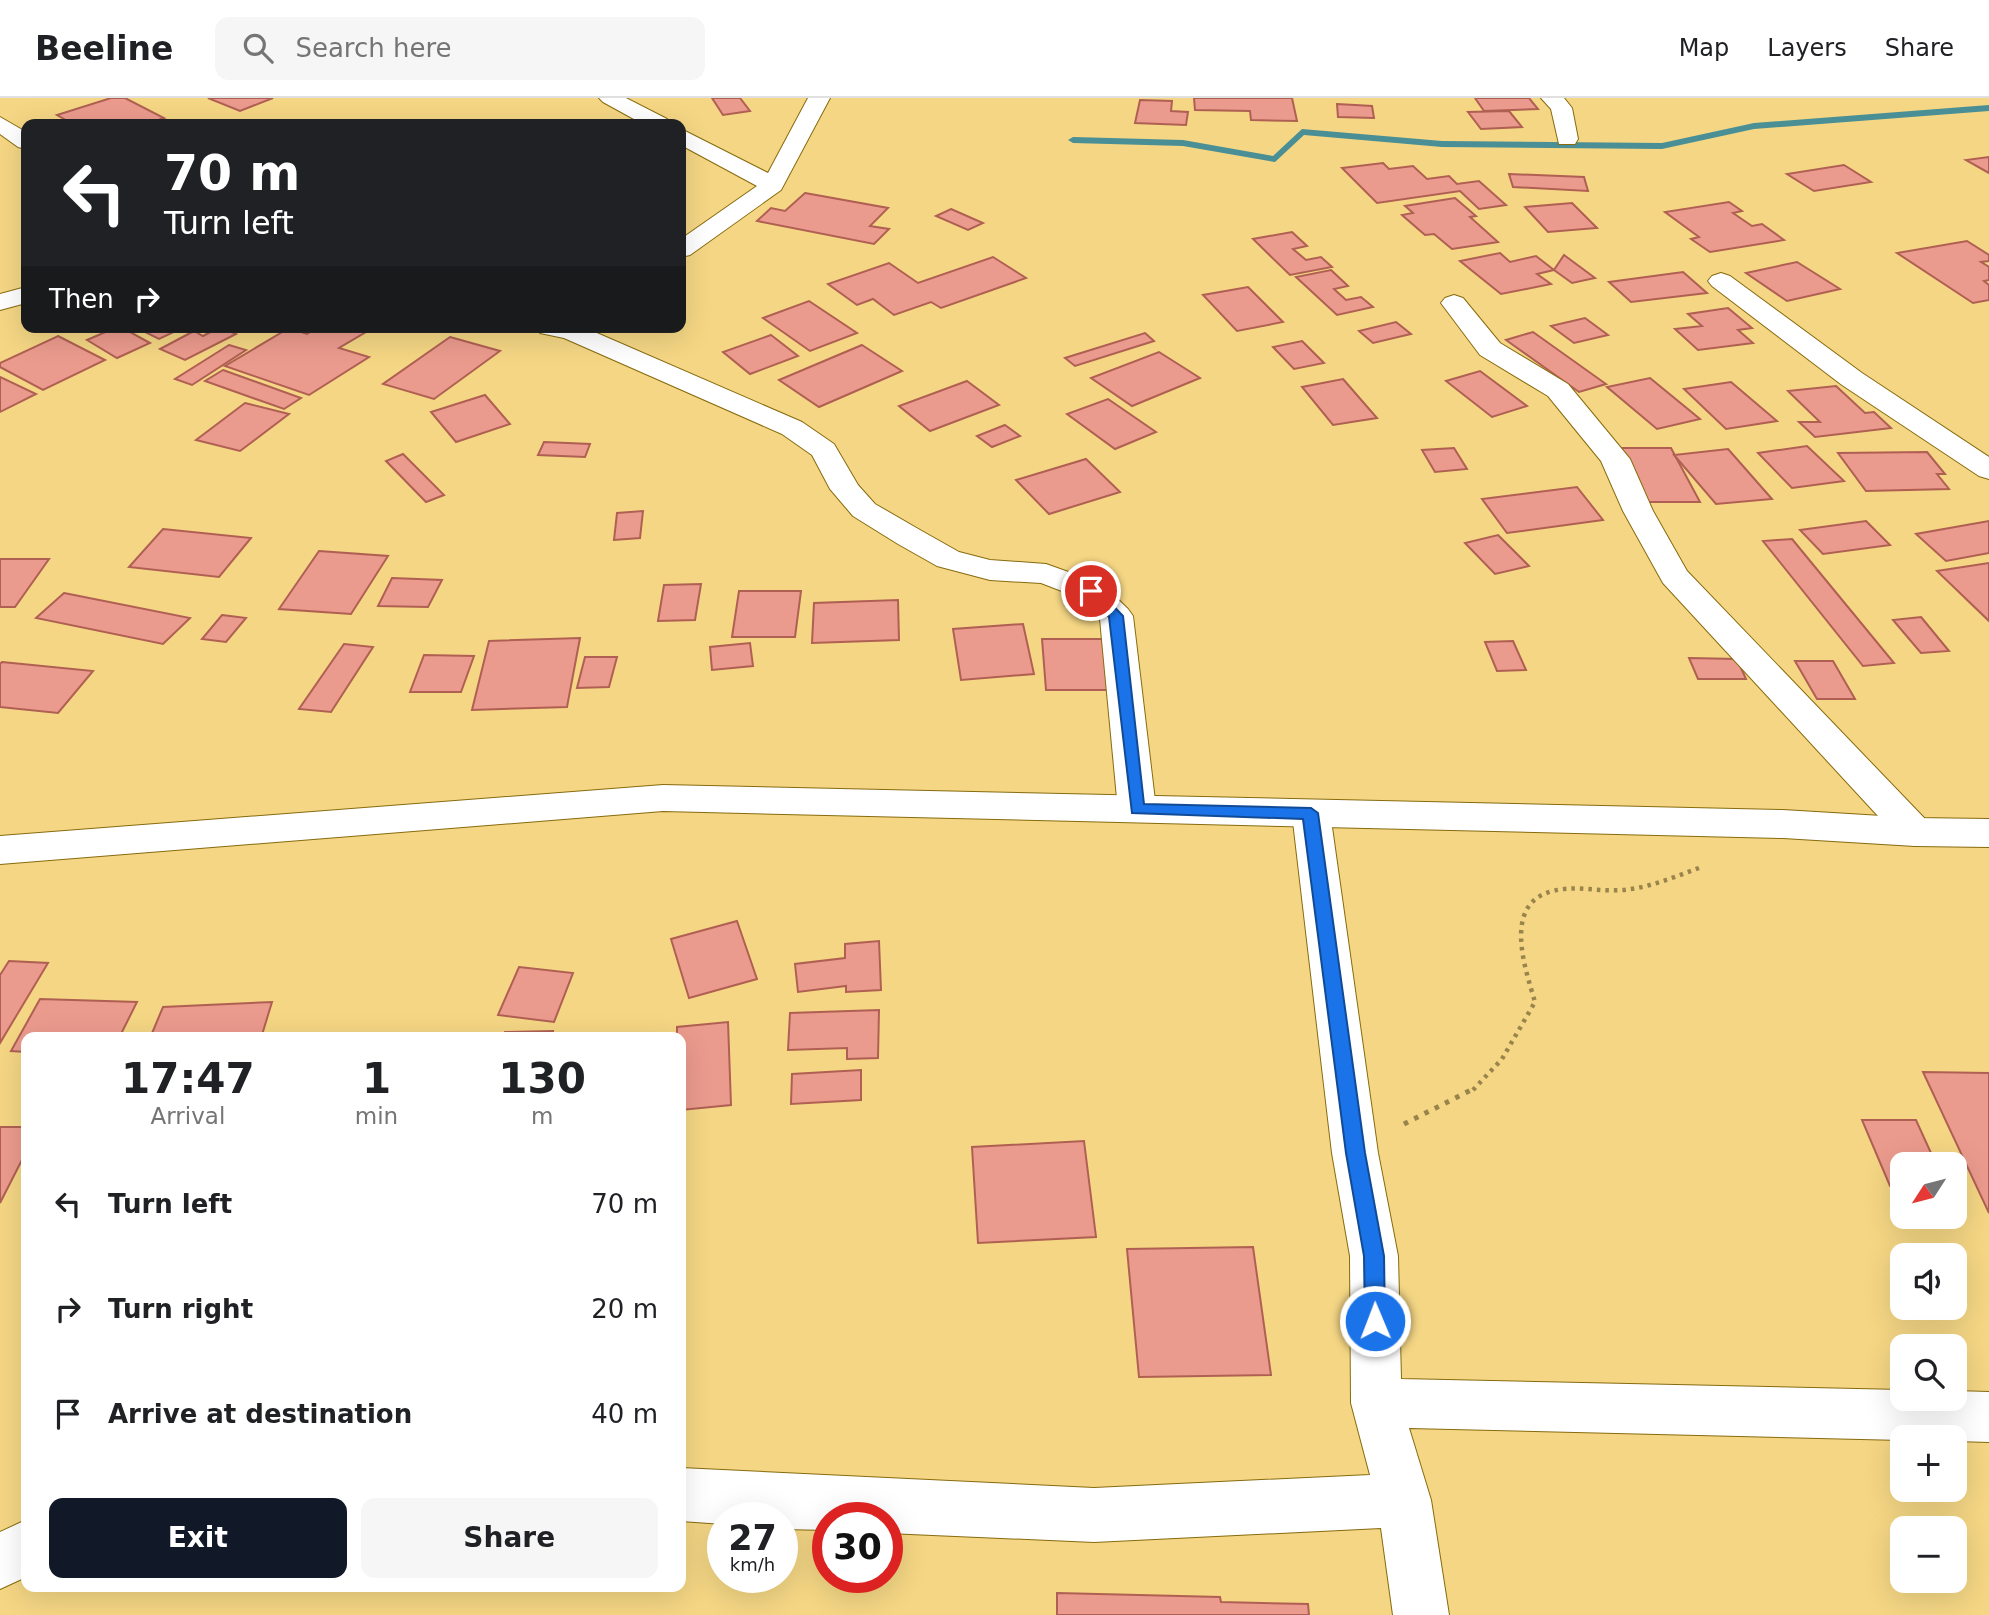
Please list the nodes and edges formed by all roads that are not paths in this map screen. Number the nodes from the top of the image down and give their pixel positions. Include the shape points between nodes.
1 (610, 98) edge
2 (819, 98) edge
3 (1552, 98) edge
4 (650, 119) edge
5 (686, 139) edge
6 (1567, 139) dead end
7 (773, 185) junction
8 (686, 246) edge
9 (1721, 281) dead end
10 (21, 296) edge
11 (0, 302) edge
12 (1454, 303) dead end
13 (577, 333) edge
14 (620, 341) edge
15 (1989, 470) edge
16 (1137, 809) junction
17 (1311, 813) junction
18 (1915, 832) junction
19 (1989, 833) edge
20 (0, 850) edge
21 (1376, 1403) junction
22 (1989, 1418) edge
23 (686, 1495) edge
24 (1404, 1500) junction
25 (21, 1550) edge
26 (0, 1562) edge
27 (1422, 1615) edge

1 - 4 street
2 - 7 street
3 - 6 street via 1561,108
5 - 7 street
7 - 8 street
9 - 15 street via 1852,379
10 - 11 street
12 - 18 street via 1490,349 1558,390 1615,459 1674,576
13 - 14 street
14 - 16 street via 792,428 824,450 845,489 864,510 948,559 990,570 1046,574 1091,591 1116,616
16 - 17 street
16 - 20 street via 663,798
17 - 18 street via 1783,824
17 - 21 street via 1355,1153 1374,1256
18 - 19 street
21 - 22 street
21 - 24 street
23 - 24 street via 1094,1515
24 - 27 street
25 - 26 street

